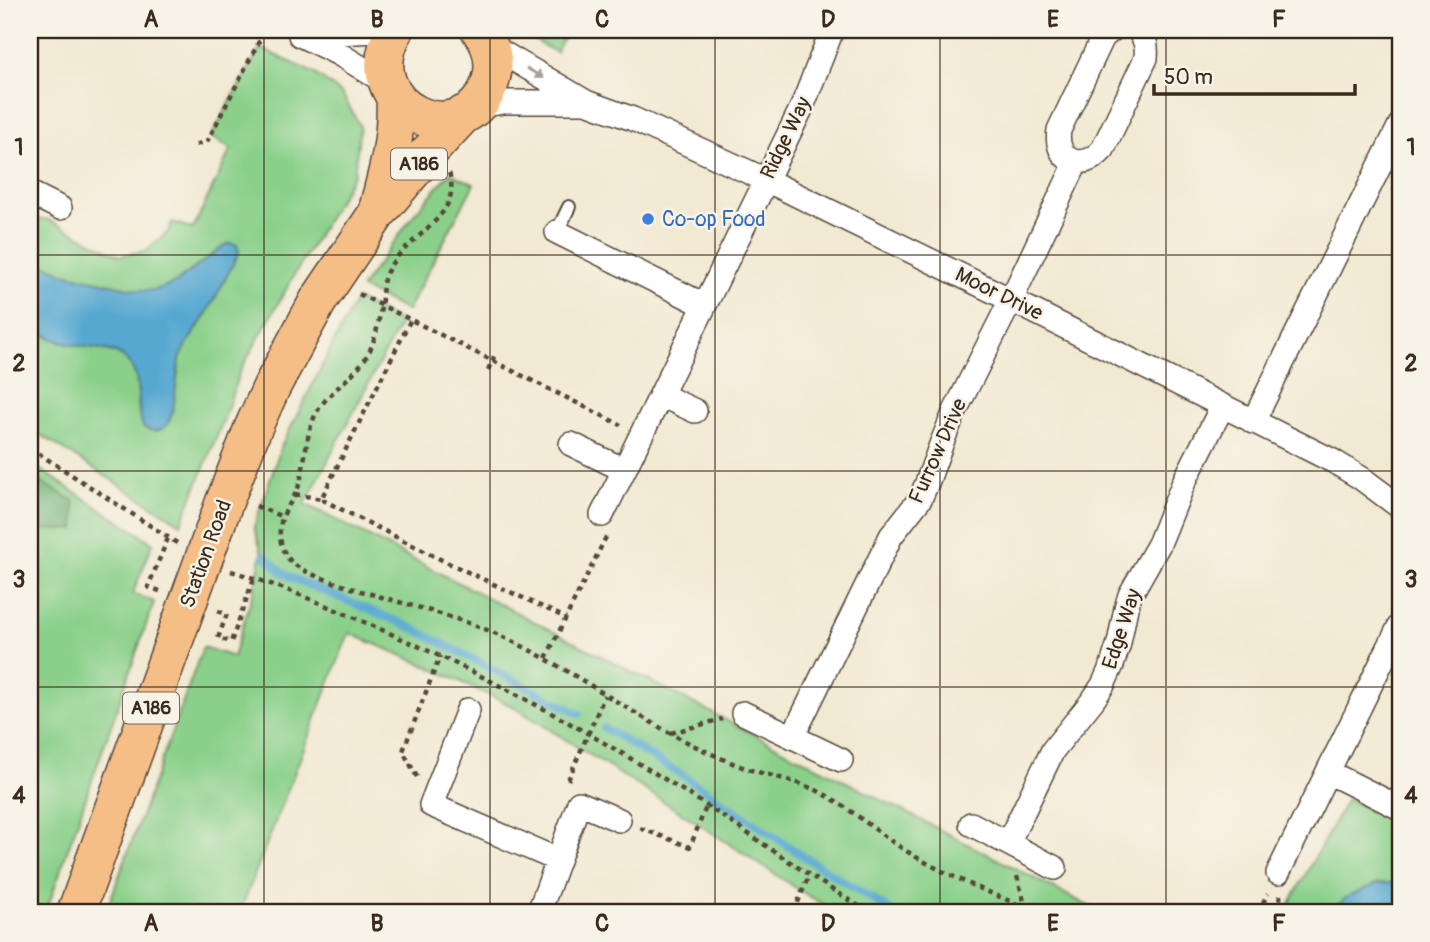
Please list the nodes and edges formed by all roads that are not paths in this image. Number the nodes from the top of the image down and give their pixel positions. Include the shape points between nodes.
1 (395, 30) edge
2 (832, 30) edge
3 (1112, 30) edge
4 (1138, 30) edge
5 (293, 32) edge
6 (483, 35) edge
7 (392, 91) junction
8 (586, 102) junction
9 (469, 111) junction
10 (1400, 125) edge
11 (1076, 163) junction
12 (766, 180) junction
13 (30, 192) edge
14 (60, 208) dead end
15 (569, 208) dead end
16 (376, 215) junction
17 (557, 232) joint
18 (1011, 300) junction
19 (704, 305) junction
20 (661, 395) junction
21 (1222, 407) junction
22 (695, 411) dead end
23 (1253, 422) junction
24 (571, 444) dead end
25 (624, 470) junction
26 (1400, 507) edge
27 (601, 515) road end
28 (1400, 625) edge
29 (468, 710) dead end
30 (743, 713) road end
31 (793, 736) junction
32 (841, 760) dead end
33 (1328, 772) junction
34 (1400, 808) edge
35 (619, 820) road end
36 (971, 824) dead end
37 (1008, 843) junction
38 (558, 860) junction
39 (1055, 868) dead end
40 (1278, 873) dead end
41 (76, 912) edge
42 (539, 912) edge

1 - 5 street
1 - 7 main road, Station Road via 385,51 384,70
2 - 12 street, Ridge Way via 802,107
3 - 11 street via 1103,37 1059,130 1060,148
4 - 11 street via 1147,47 1136,81 1103,149 1096,158
5 - 7 street via 339,54
6 -> 8 street, Moor Drive via 501,52
6 - 9 main road, Station Road via 494,64 492,76 482,100
7 - 9 main road via 405,107 430,119 452,119
7 - 16 main road, Station Road / A186 via 397,121
8 - 9 street, Moor Drive via 503,102
8 - 12 street, Moor Drive
9 - 16 main road, Station Road / A186
10 - 23 street
11 - 18 street, Furrow Drive
12 - 18 street, Moor Drive
12 - 19 street, Ridge Way
13 - 14 street
15 - 17 lane
16 - 41 main road, Station Road / A186 via 318,301 248,441 215,564
17 - 19 street
18 - 21 street, Moor Drive
18 - 31 street, Furrow Drive via 955,411 920,499 891,537
19 - 20 street, Ridge Way
20 - 22 street
20 - 25 street, Ridge Way
21 - 23 street, Moor Drive
21 - 37 street, Edge Way via 1159,544 1130,595 1112,665 1093,700 1053,750
23 - 26 street, Moor Drive via 1333,461
24 - 25 street
25 - 27 street, Ridge Way
28 - 33 street
29 - 38 street via 431,805
30 - 31 street
31 - 32 street
33 - 34 street
33 - 40 street
35 - 38 street via 579,803
36 - 37 street
37 - 39 street
38 - 42 street

